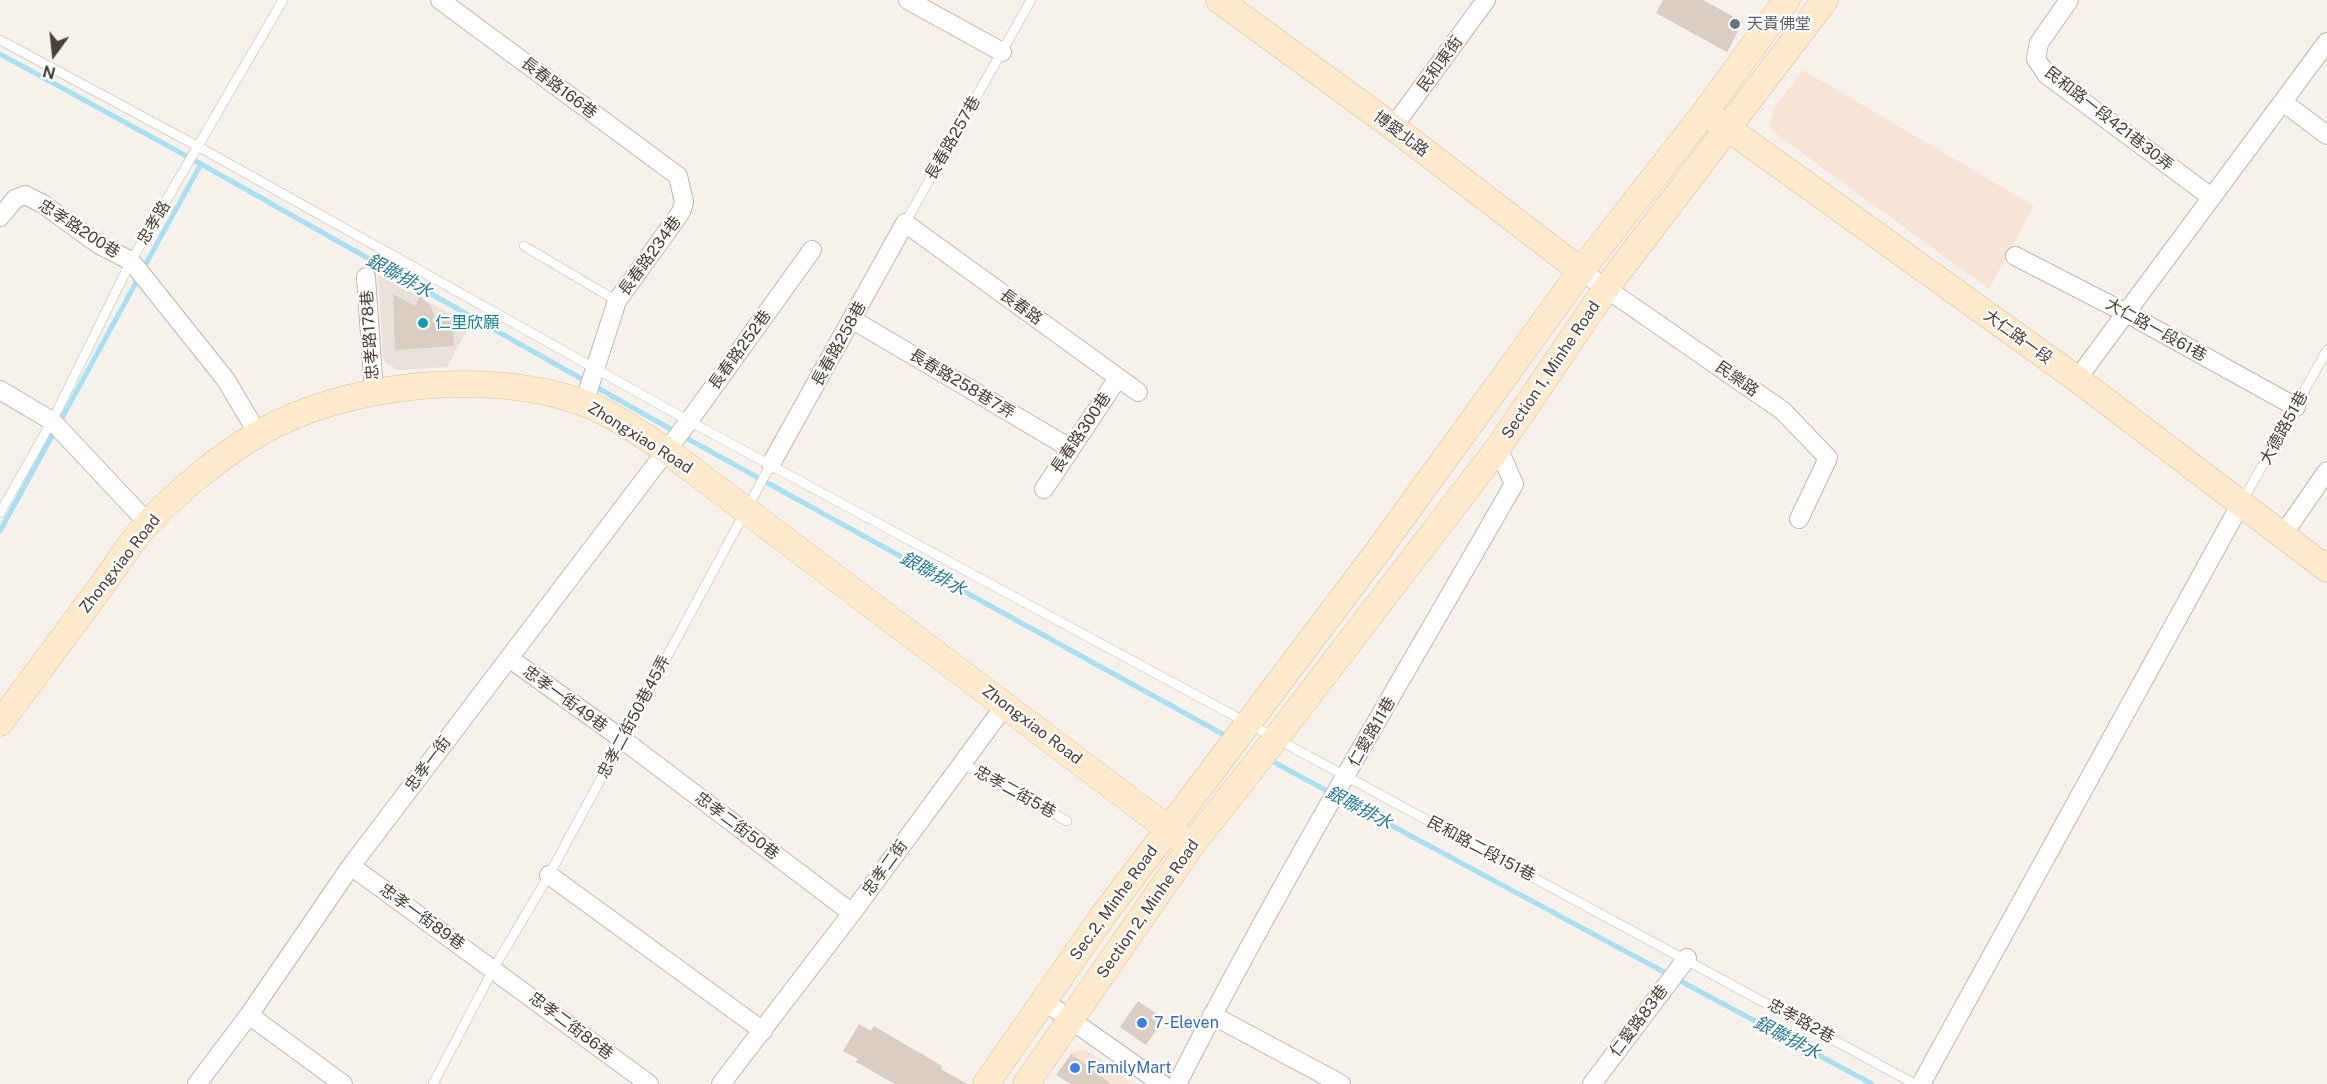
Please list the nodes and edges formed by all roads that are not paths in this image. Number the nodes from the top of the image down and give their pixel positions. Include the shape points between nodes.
1 (283, 0) edge
2 (440, 0) edge
3 (908, 0) edge
4 (1031, 0) edge
5 (1219, 0) edge
6 (1486, 0) edge
7 (1787, 0) edge
8 (1825, 0) edge
9 (2069, 0) edge
10 (0, 40) edge
11 (2327, 42) edge
12 (1002, 52) junction
13 (2283, 102) junction
14 (1705, 112) junction
15 (1393, 127) junction
16 (1728, 129) junction
17 (2327, 135) edge
18 (199, 147) junction
19 (678, 176) joint
20 (2211, 197) junction
21 (0, 217) edge
22 (905, 223) junction
23 (524, 246) dead end
24 (812, 250) dead end
25 (2015, 256) dead end
26 (131, 261) junction
27 (1581, 271) junction
28 (366, 278) dead end
29 (1607, 287) junction
30 (617, 301) junction
31 (2128, 314) junction
32 (853, 320) junction
33 (2327, 350) edge
34 (595, 368) junction
35 (1118, 378) junction
36 (2077, 380) junction
37 (0, 390) edge
38 (374, 392) junction
39 (1138, 392) dead end
40 (584, 403) junction
41 (2296, 407) junction
42 (52, 421) junction
43 (689, 421) junction
44 (258, 434) junction
45 (1070, 448) junction
46 (1498, 448) junction
47 (666, 450) junction
48 (771, 465) junction
49 (2327, 471) edge
50 (1044, 489) dead end
51 (2240, 505) junction
52 (747, 510) junction
53 (0, 513) edge
54 (1799, 519) dead end
55 (148, 523) junction
56 (2282, 536) junction
57 (1378, 551) junction
58 (2327, 569) edge
59 (1402, 573) junction
60 (509, 658) junction
61 (1006, 704) junction
62 (0, 723) edge
63 (1248, 725) junction
64 (1276, 738) junction
65 (622, 739) junction
66 (962, 763) junction
67 (1346, 777) junction
68 (1067, 821) dead end
69 (1168, 829) junction
70 (1191, 846) junction
71 (351, 866) junction
72 (549, 875) junction
73 (852, 913) junction
74 (1683, 963) junction
75 (494, 968) junction
76 (1044, 1001) junction
77 (249, 1015) junction
78 (1212, 1015) junction
79 (1071, 1021) junction
80 (763, 1031) junction
81 (197, 1084) edge
82 (343, 1084) edge
83 (433, 1084) edge
84 (649, 1084) edge
85 (721, 1084) edge
86 (986, 1084) edge
87 (1026, 1084) edge
88 (1162, 1084) edge
89 (1178, 1084) edge
90 (1341, 1084) edge
91 (1592, 1084) edge
92 (1915, 1084) edge
93 (1921, 1084) edge

1 - 18 lane, 忠孝路
2 - 19 street, 長春路166巷
3 - 12 street
4 - 12 lane, 長春路257巷
5 - 15 street, 博愛北路
6 - 15 street, 民和東街
7 - 14 street, Section 1, Minhe Road
8 - 16 street, Section 1, Minhe Road
9 - 20 street, 民和路一段421巷30弄 via 2039,43 2036,58 2047,75
10 - 18 lane, 民和路二段151巷
11 - 13 street
12 - 22 lane, 長春路257巷
13 - 17 street
13 - 20 street
14 - 16 street, 大仁路一段
14 - 27 street, Section 1, Minhe Road
15 - 27 street, 博愛北路
16 - 29 street, Section 1, Minhe Road
16 - 36 street, 大仁路一段
18 - 26 lane, 忠孝路
18 - 34 lane, 民和路二段151巷
19 - 30 street, 長春路234巷 via 684,202 681,212
20 - 31 street
21 - 26 street, 忠孝路200巷 via 15,199 25,195 98,244
22 - 32 street, 長春路258巷
22 - 35 street, 長春路
23 - 30 lane
24 - 43 street, 長春路252巷
25 - 31 street, 大仁路一段61巷
26 - 42 lane, 忠孝路
26 - 44 street via 214,364
27 - 29 street, 民樂路
27 - 57 street, Section 1, Minhe Road
28 - 38 street, 忠孝路178巷
29 - 46 street, Section 1, Minhe Road
29 - 54 street, 民樂路 via 1783,411 1828,458
30 - 34 street, 長春路234巷
31 - 36 street
31 - 41 street, 大仁路一段61巷
32 - 45 street, 長春路258巷7弄
32 - 48 street, 長春路258巷
33 - 41 lane, 大德路51巷
34 - 40 street, 長春路234巷
34 - 43 lane, 民和路二段151巷
35 - 39 street, 長春路
35 - 45 street, 長春路300巷
36 - 51 street, 大仁路一段
37 - 42 street
38 - 40 street, Zhongxiao Road via 438,384 488,384
38 - 44 street, Zhongxiao Road via 312,411
40 - 47 street, Zhongxiao Road
41 - 51 lane, 大德路51巷
42 - 53 lane, 忠孝路
42 - 55 street
43 - 47 street, 長春路252巷
43 - 48 lane, 民和路二段151巷
44 - 55 street, Zhongxiao Road via 205,472
45 - 50 street, 長春路300巷
46 - 59 street, Section 1, Minhe Road
46 - 67 street, 仁愛路11巷 via 1514,484
47 - 52 street, Zhongxiao Road
47 - 60 street, 忠孝一街
48 - 52 lane, 忠孝二街50巷45弄
48 - 63 lane, 民和路二段151巷
49 - 56 street
51 - 56 street, 大仁路一段
51 - 93 street
52 - 61 street, Zhongxiao Road
52 - 65 lane, 忠孝二街50巷45弄
55 - 62 street, Zhongxiao Road
56 - 58 street, 大仁路一段
57 - 59 street
57 - 63 street, Section 1, Minhe Road
59 - 64 street, Section 1, Minhe Road
60 - 65 street, 忠孝一街49巷
60 - 71 street, 忠孝一街
61 - 66 street, 忠孝二街
61 - 69 street, Zhongxiao Road
63 - 64 lane, 民和路二段151巷
63 - 69 street, Sec.2, Minhe Road
64 - 67 lane, 民和路二段151巷
64 - 70 street, Section 2, Minhe Road
65 - 72 lane, 忠孝二街50巷45弄
65 - 73 street, 忠孝二街50巷
66 - 68 lane, 忠孝二街5巷
66 - 73 street, 忠孝二街
67 - 74 lane, 民和路二段151巷
67 - 78 street, 仁愛路11巷
69 - 70 street, Zhongxiao Road
69 - 76 street, Sec.2, Minhe Road
70 - 79 street, Section 2, Minhe Road
71 - 75 street, 忠孝一街89巷
71 - 77 street, 忠孝一街
72 - 75 lane, 忠孝二街50巷45弄
72 - 80 street
73 - 80 street, 忠孝二街
74 - 91 street, 仁愛路83巷
74 - 92 lane, 忠孝路2巷
75 - 83 lane, 忠孝二街50巷45弄
75 - 84 street, 忠孝二街86巷
76 - 79 street
76 - 86 street, Sec.2, Minhe Road
77 - 81 street, 忠孝一街
77 - 82 street
78 - 89 street, 仁愛路11巷
78 - 90 street
79 - 87 street, Section 2, Minhe Road
79 - 88 street
80 - 85 street, 忠孝二街

